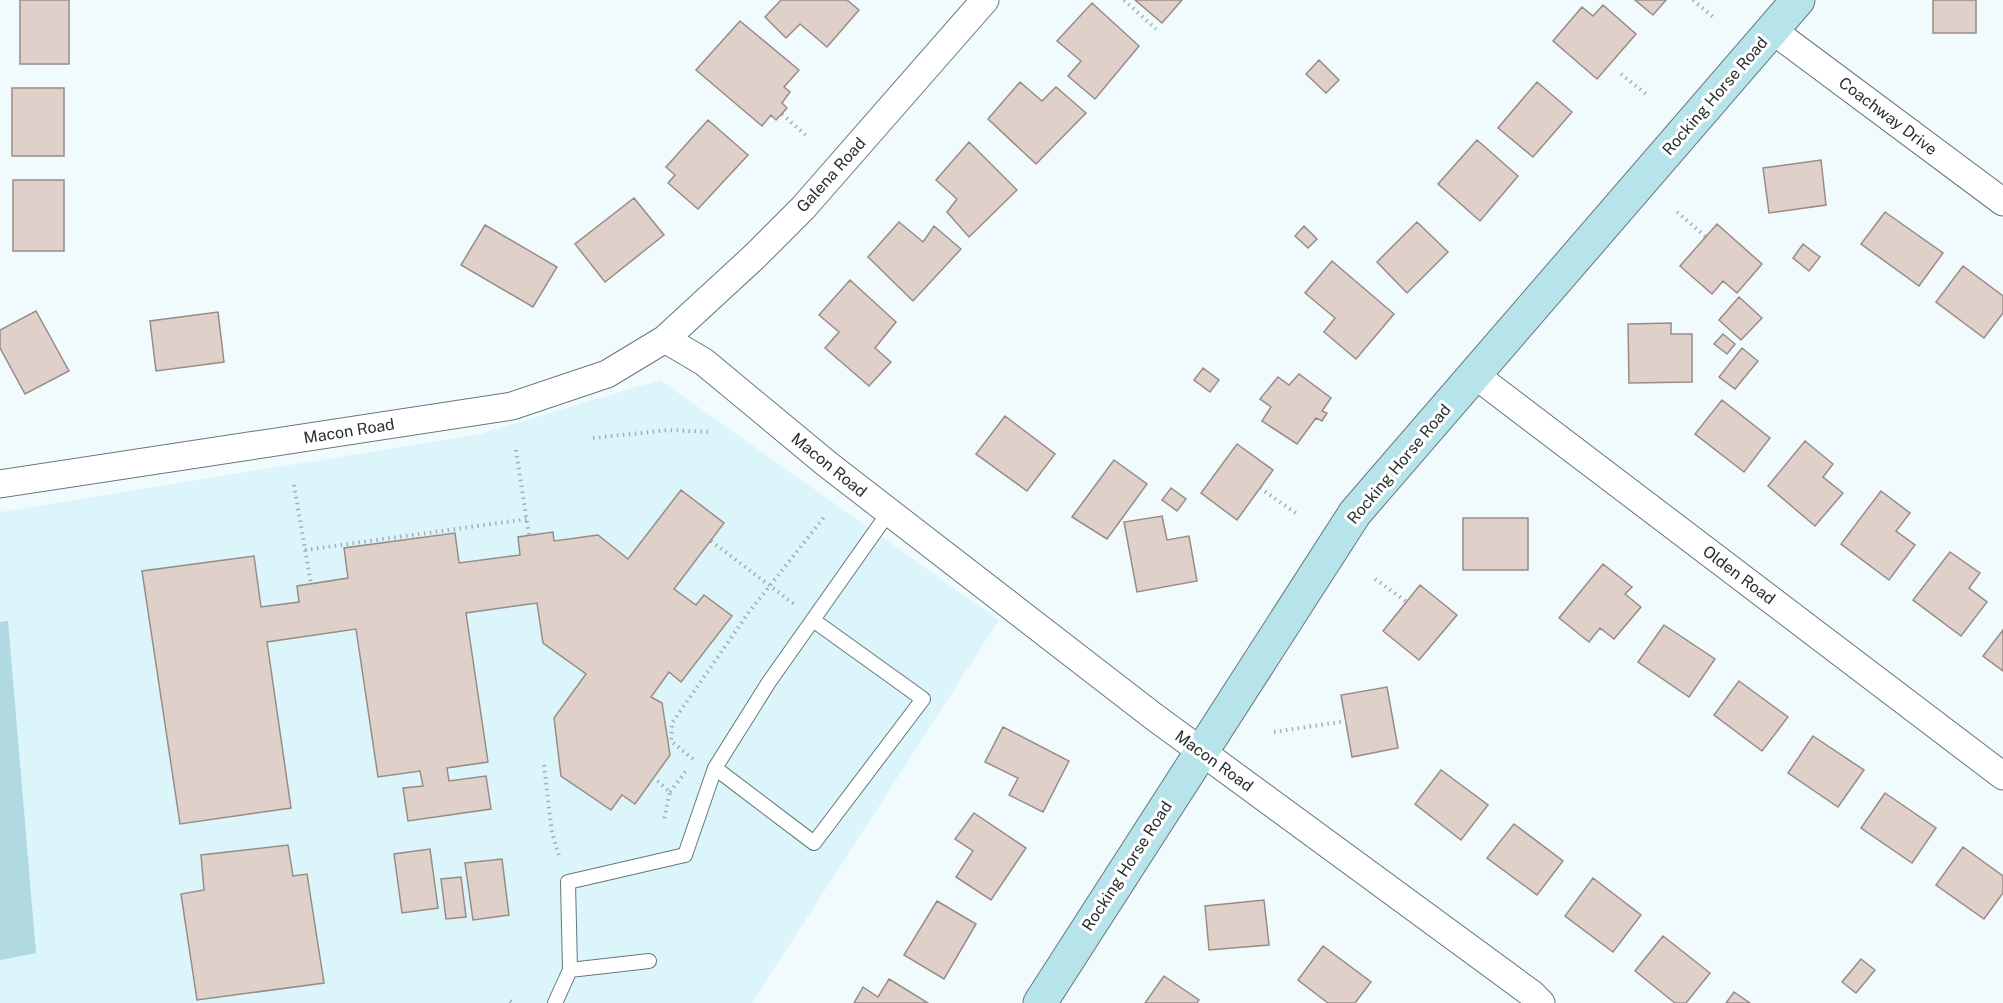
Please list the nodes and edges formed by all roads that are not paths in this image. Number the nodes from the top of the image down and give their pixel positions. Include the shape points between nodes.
1 (985, 0) edge
2 (1798, 0) edge
3 (1772, 30) junction
4 (2003, 202) edge
5 (665, 339) junction
6 (1475, 375) junction
7 (0, 484) edge
8 (889, 512) junction
9 (813, 620) junction
10 (1201, 752) junction
11 (715, 768) junction
12 (2003, 776) edge
13 (649, 962) dead end
14 (570, 970) junction
15 (555, 1003) edge
16 (1040, 1003) edge
17 (1541, 1003) edge

1 - 5 street, Galena Road via 803,208
2 - 3 street, Rocking Horse Road
3 - 4 street, Coachway Drive
3 - 6 street, Rocking Horse Road
5 - 7 street, Macon Road via 607,374 512,406
5 - 8 street, Macon Road via 704,362
6 - 10 street, Rocking Horse Road via 1355,513
6 - 12 street, Olden Road
8 - 9 lane
8 - 10 street, Macon Road
9 - 11 lane
9 - 11 lane via 923,699 814,843
10 - 16 street, Rocking Horse Road
10 - 17 street, Macon Road
11 - 14 lane via 685,855 568,882
13 - 14 lane
14 - 15 lane

